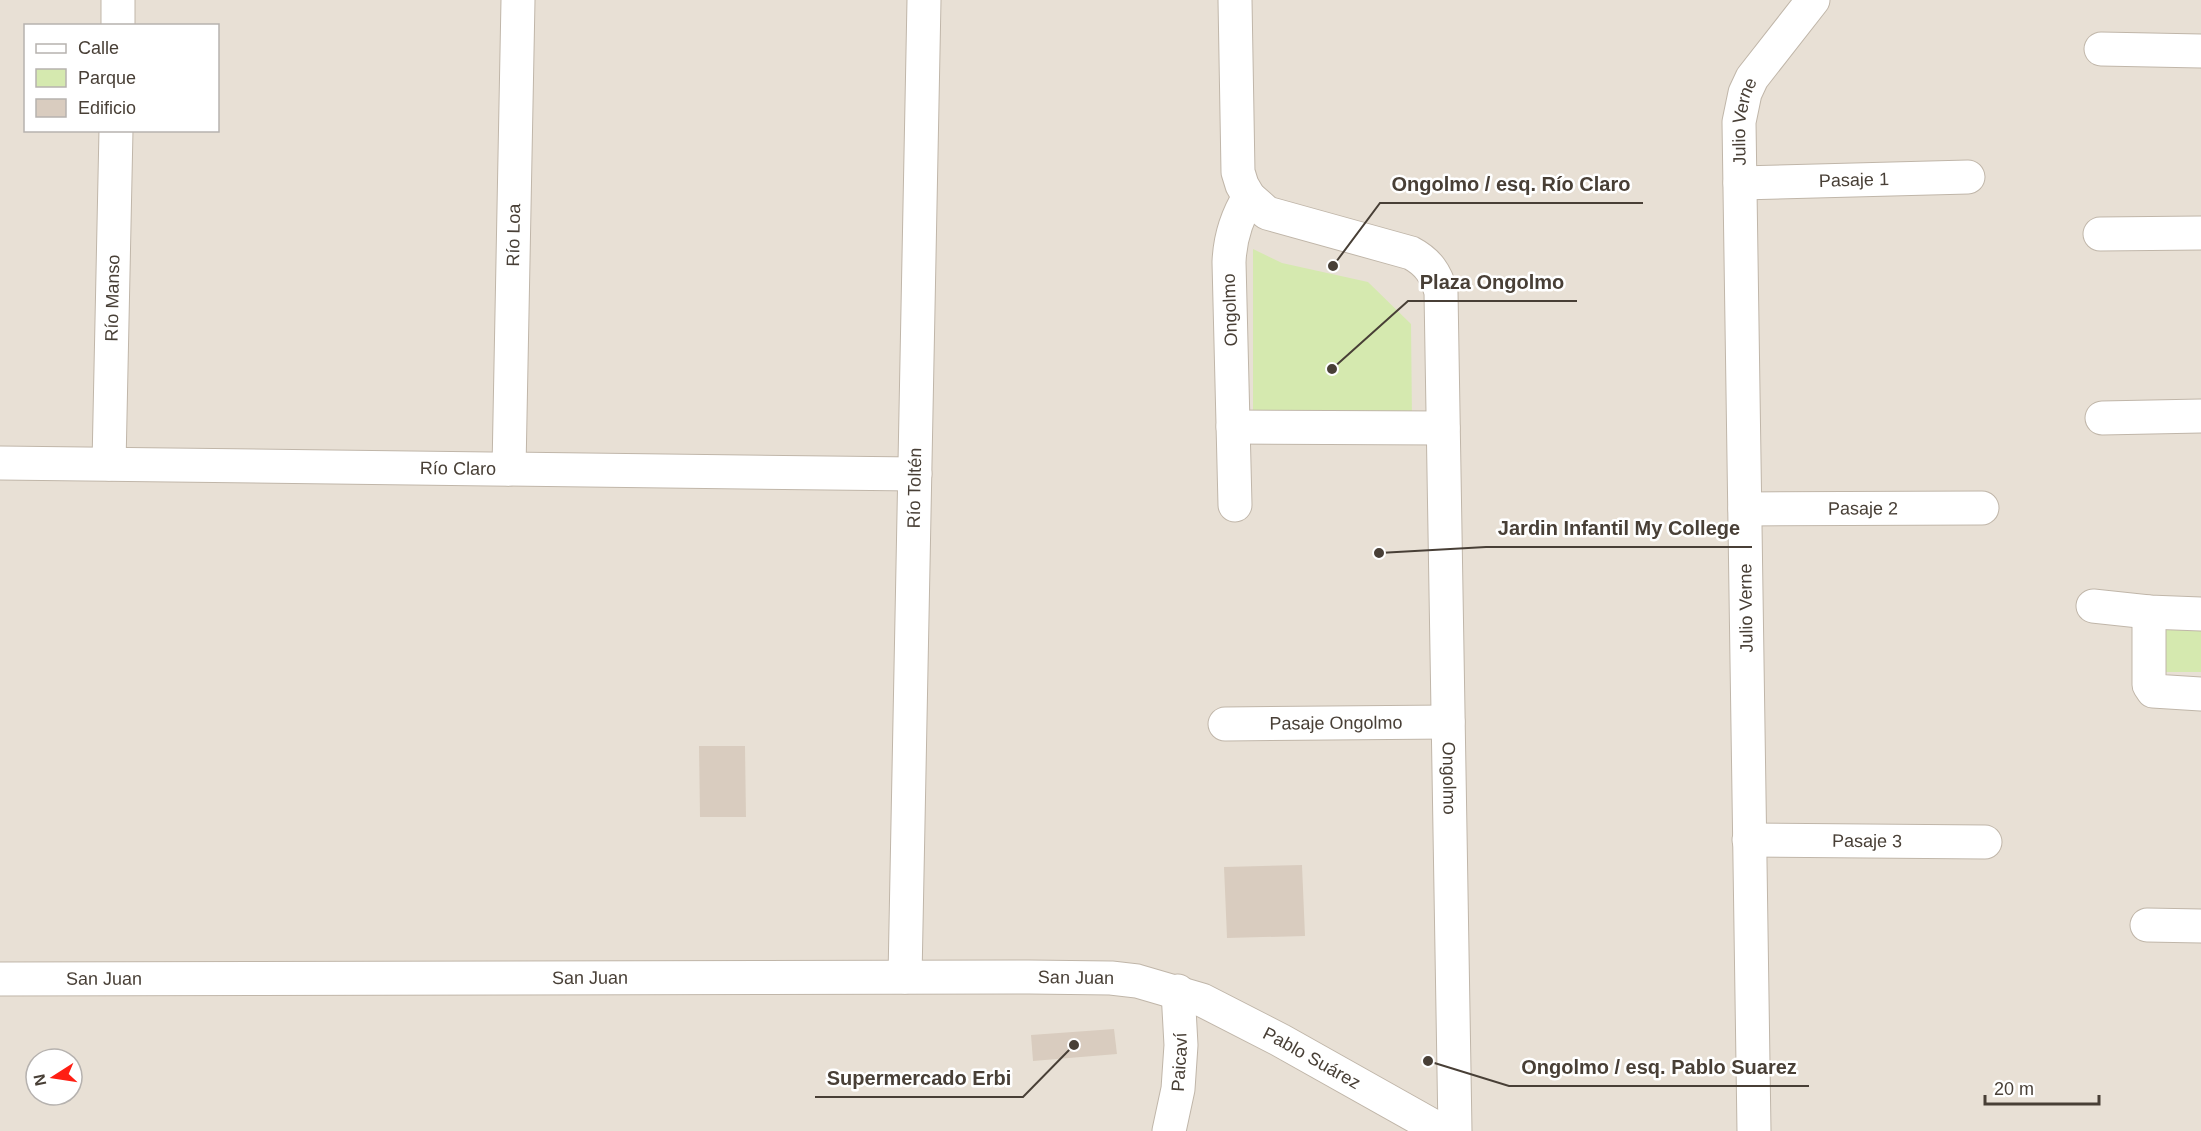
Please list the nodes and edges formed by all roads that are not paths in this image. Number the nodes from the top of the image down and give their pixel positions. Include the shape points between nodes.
1 (118, 0) edge
2 (518, 0) edge
3 (924, 0) edge
4 (1235, 0) edge
5 (1813, 0) edge
6 (118, 24) edge
7 (2101, 50) dead end
8 (2201, 51) edge
9 (116, 132) edge
10 (1968, 177) dead end
11 (1740, 183) junction
12 (1249, 197) junction
13 (2201, 232) edge
14 (2100, 234) dead end
15 (2201, 416) edge
16 (2102, 418) dead end
17 (1233, 427) junction
18 (1443, 428) junction
19 (0, 463) edge
20 (109, 464) junction
21 (509, 469) junction
22 (915, 474) junction
23 (1235, 505) dead end
24 (1982, 508) dead end
25 (1745, 509) junction
26 (2093, 606) dead end
27 (2149, 612) junction
28 (2201, 614) edge
29 (2201, 694) edge
30 (1448, 722) junction
31 (1225, 724) dead end
32 (1749, 840) junction
33 (1985, 842) dead end
34 (2148, 925) dead end
35 (2201, 926) edge
36 (905, 977) junction
37 (0, 979) edge
38 (1178, 991) junction
39 (1169, 1131) edge
40 (1442, 1131) edge
41 (1455, 1131) edge
42 (1754, 1131) edge

1 - 6 street
2 - 21 street, Río Loa
3 - 22 street, Río Toltén
4 - 12 street via 1238,172
5 - 11 street, Julio Verne via 1752,78 1745,93 1739,122
7 - 8 street
9 - 20 street, Río Manso
10 - 11 street, Pasaje 1
11 - 25 street, Julio Verne
12 - 17 street, Ongolmo via 1239,213 1230,246
12 - 18 street, Ongolmo via 1279,217 1400,249 1429,267 1441,292
13 - 14 street
15 - 16 street
17 - 18 street
17 - 23 street, Ongolmo
18 - 30 street, Ongolmo
19 - 20 street, Río Claro
20 - 21 street, Río Claro
21 - 22 street, Río Claro
22 - 36 street, Río Toltén
24 - 25 street, Pasaje 2
25 - 32 street, Julio Verne
26 - 27 street
27 - 28 street
27 - 29 street via 2149,685 2153,691
30 - 31 street, Pasaje Ongolmo
30 - 41 street, Ongolmo
32 - 33 street, Pasaje 3
32 - 42 street, Julio Verne
34 - 35 street
36 - 37 street, San Juan
36 - 38 street, San Juan via 1112,978
38 - 39 street, Paicaví via 1181,1045 1178,1089
38 - 40 street, Pablo Suárez via 1280,1040

